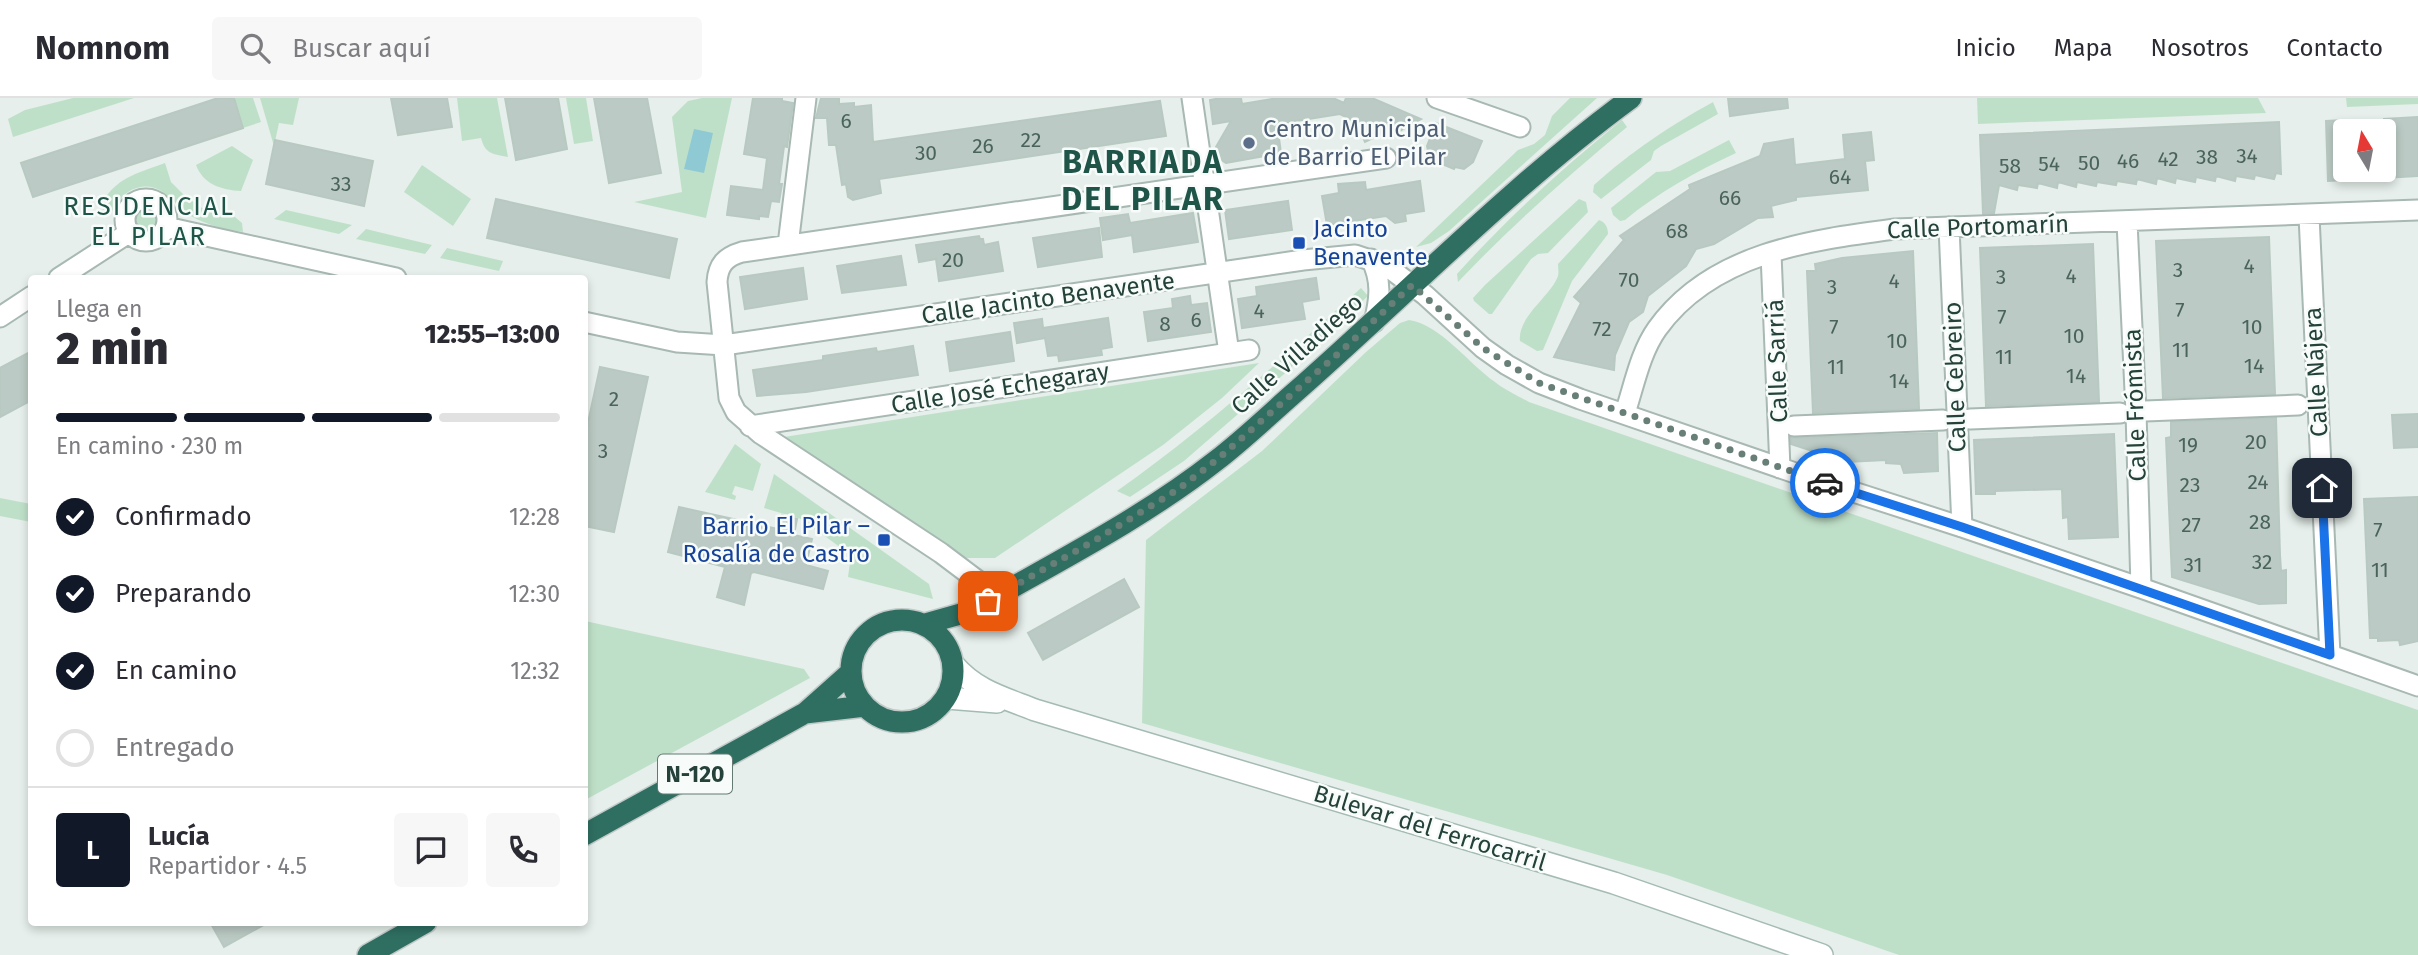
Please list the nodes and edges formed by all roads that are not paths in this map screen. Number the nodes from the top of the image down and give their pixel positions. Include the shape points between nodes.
1 (806, 98) edge
2 (1192, 98) edge
3 (1437, 98) edge
4 (1631, 98) edge
5 (1520, 127) dead end
6 (1386, 158) dead end
7 (1204, 184) junction
8 (2418, 210) edge
9 (2309, 216) junction
10 (2127, 222) junction
11 (166, 227) junction
12 (1949, 227) junction
13 (130, 232) junction
14 (788, 245) junction
15 (1771, 254) junction
16 (1371, 259) junction
17 (1218, 273) junction
18 (64, 275) edge
19 (382, 275) edge
20 (1412, 285) junction
21 (28, 299) edge
22 (0, 317) edge
23 (1374, 322) junction
24 (588, 323) edge
25 (724, 345) junction
26 (2298, 405) dead end
27 (2145, 411) dead end
28 (1625, 413) junction
29 (2120, 413) dead end
30 (1970, 419) dead end
31 (1944, 421) dead end
32 (750, 426) junction
33 (1794, 426) dead end
34 (1780, 468) junction
35 (1962, 527) junction
36 (2141, 588) junction
37 (998, 596) junction
38 (971, 611) junction
39 (925, 624) junction
40 (2330, 655) junction
41 (952, 657) junction
42 (851, 672) junction
43 (2418, 686) edge
44 (947, 698) junction
45 (865, 706) junction
46 (1035, 710) junction
47 (805, 713) junction
48 (588, 833) edge
49 (419, 926) edge
50 (368, 955) edge
51 (1822, 955) edge

1 - 14 street
2 - 7 street
3 - 5 street
4 - 20 highway, Calle Villadiego via 1537,172
6 - 7 street
7 - 14 street
7 - 17 street
8 - 9 street, Calle Portomarín
9 - 10 street, Calle Portomarín
9 - 40 street, Calle Nájera
10 - 12 street, Calle Portomarín
10 - 36 street, Calle Frómista
11 - 13 street via 153,240 140,240
11 - 13 street via 166,214 159,204 147,199 130,208 125,220
11 - 19 street
12 - 15 street, Calle Portomarín via 1837,237
12 - 35 street, Calle Cebreiro
13 - 18 street
14 - 25 street via 742,252 722,262 716,282
15 - 28 street, Calle Portomarín via 1731,268 1686,296 1647,348
15 - 34 street, Calle Sarriá
16 - 17 street, Calle Jacinto Benavente via 1334,256
16 - 20 street, Calle Jacinto Benavente
16 - 23 street via 1380,283
17 - 25 street, Calle Jacinto Benavente
17 - 32 street, Calle José Echegaray via 1239,352
20 - 23 highway, Calle Villadiego
20 - 28 street, Calle Jacinto Benavente via 1507,365 1539,383
21 - 22 street
23 - 37 highway, Calle Villadiego via 1187,482
24 - 25 street, Calle Jacinto Benavente via 677,342
25 - 32 street via 729,398
26 - 27 street
28 - 34 street, Calle Jacinto Benavente
29 - 30 street
31 - 33 street
32 - 37 street
34 - 35 street, Calle Jacinto Benavente
35 - 36 street, Calle Jacinto Benavente
36 - 40 street, Calle Jacinto Benavente
37 - 38 highway, Calle Villadiego
38 - 39 highway, Calle Villadiego
38 - 41 highway
39 - 41 highway via 939,635
39 - 42 highway via 891,621 874,628 853,655
40 - 43 street, Calle Jacinto Benavente
41 - 44 highway via 953,683
41 - 46 main road, Bulevar del Ferrocarril via 967,680
42 - 45 highway
42 - 47 highway, N-120
44 - 45 highway via 921,719 905,722 889,721
44 - 46 main road, Bulevar del Ferrocarril via 988,700
45 - 47 highway, N-120
46 - 51 main road, Bulevar del Ferrocarril via 1614,883
47 - 48 highway, N-120
49 - 50 highway

